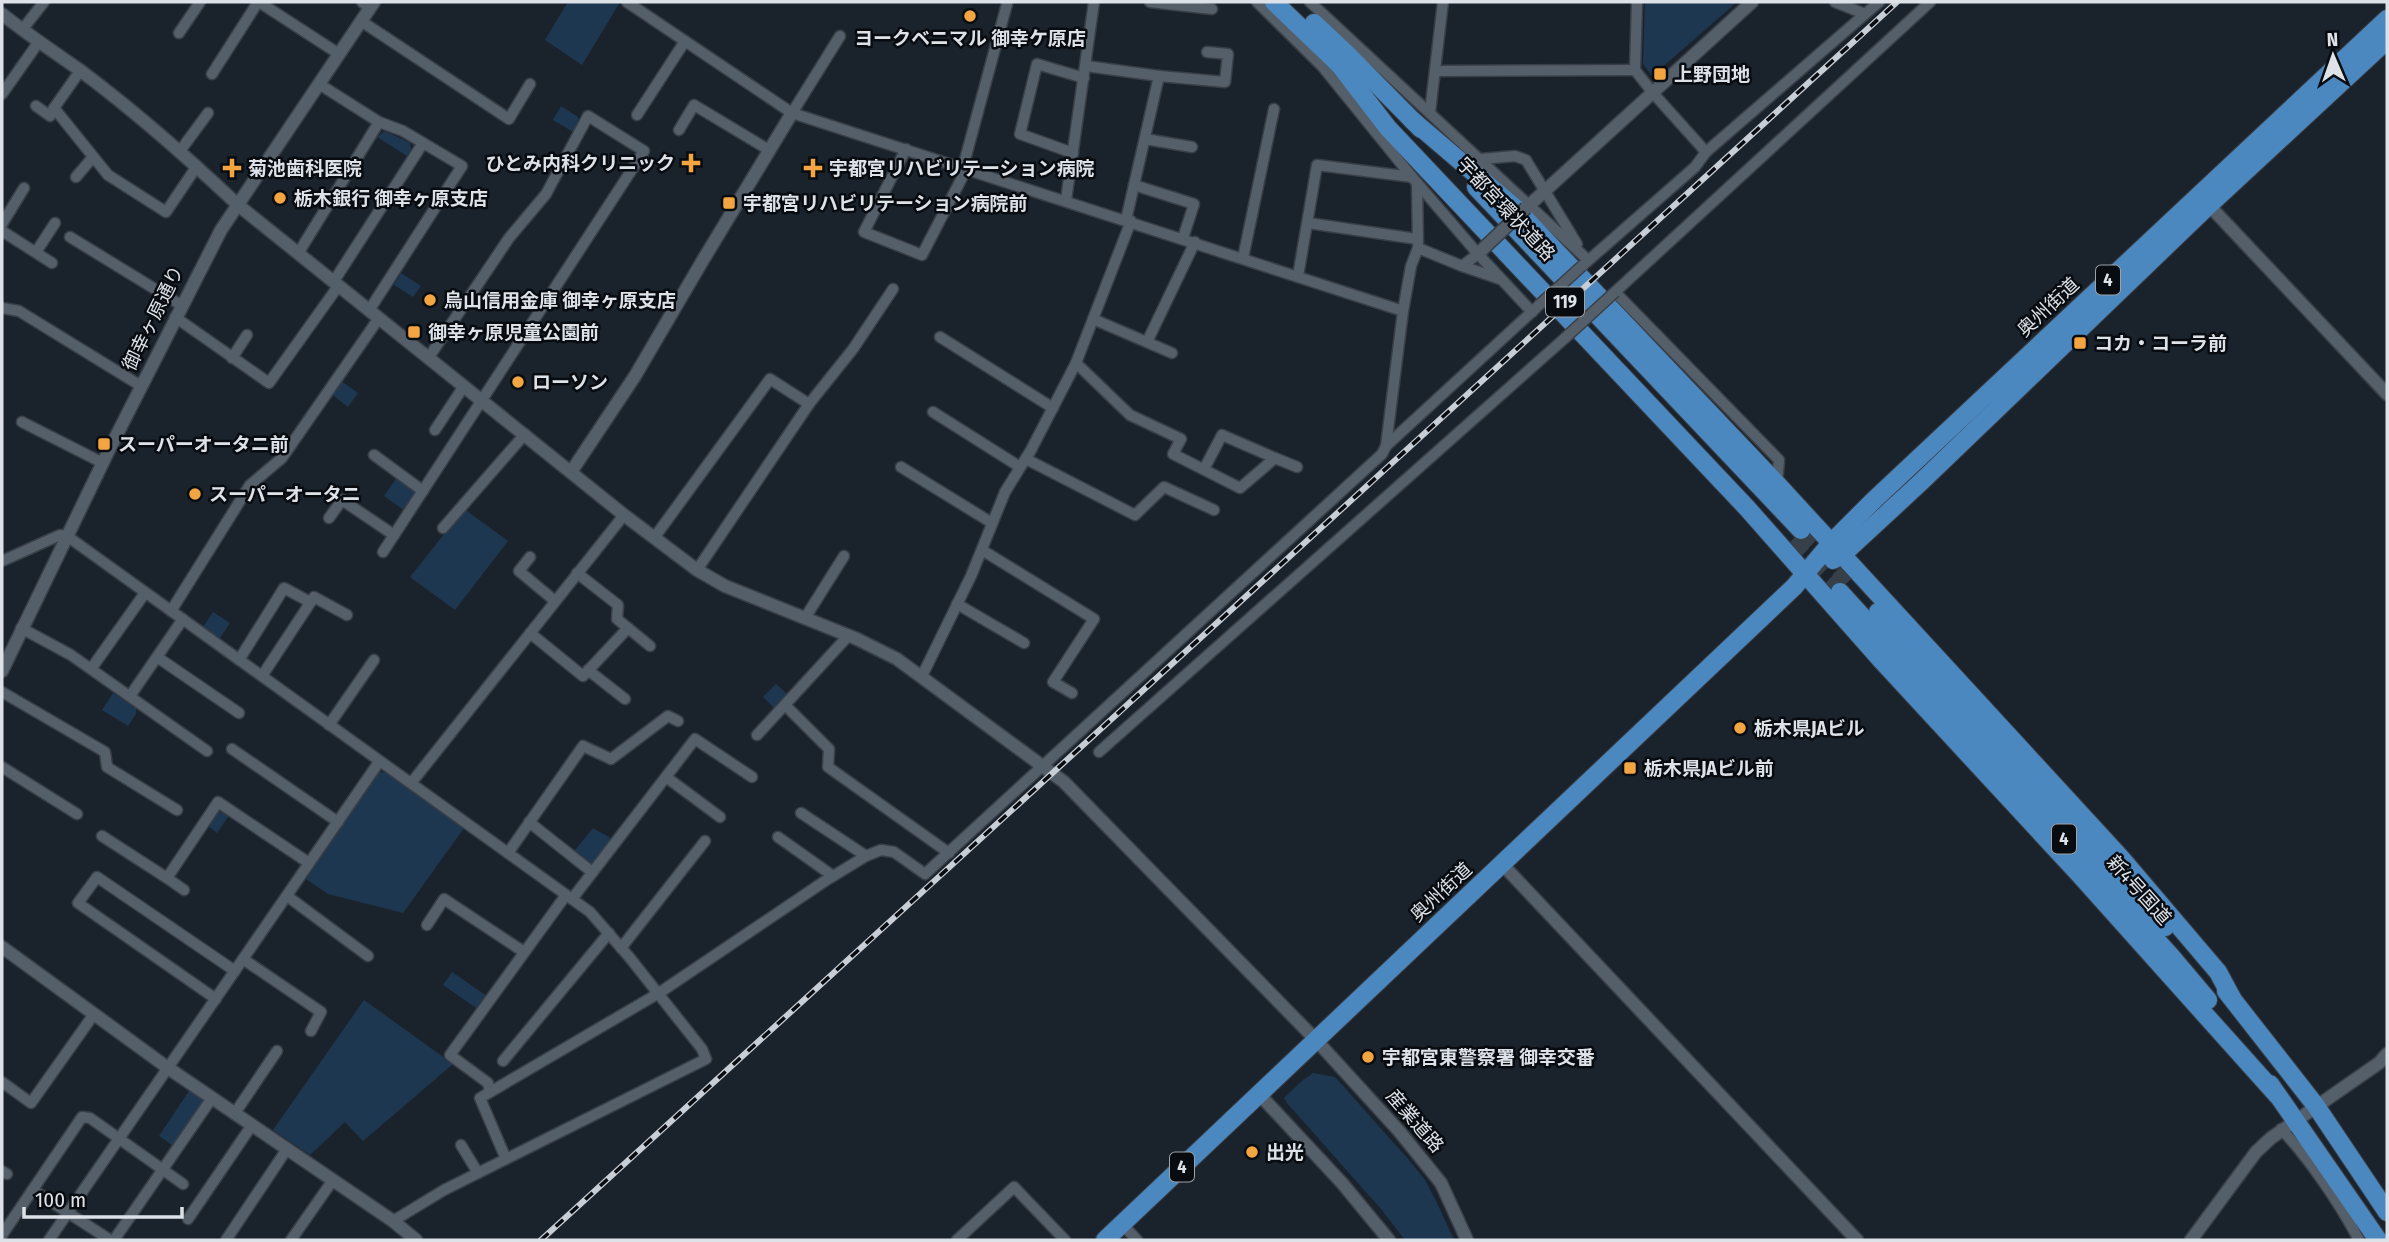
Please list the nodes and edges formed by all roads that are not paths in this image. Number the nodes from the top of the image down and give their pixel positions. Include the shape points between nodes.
1 (44, 2) edge
2 (200, 2) edge
3 (258, 2) edge
4 (627, 2) edge
5 (1094, 2) edge
6 (1150, 2) edge
7 (1257, 2) edge
8 (1274, 2) edge
9 (1290, 2) edge
10 (1310, 2) edge
11 (1443, 2) edge
12 (1637, 2) edge
13 (1752, 2) edge
14 (1835, 2) edge
15 (1879, 2) edge
16 (1930, 2) edge
17 (369, 4) edge
18 (1007, 4) dead end
19 (1212, 9) dead end
20 (2, 14) edge
21 (1865, 14) junction
22 (2387, 19) edge
23 (361, 21) junction
24 (22, 30) junction
25 (179, 33) dead end
26 (840, 36) dead end
27 (2387, 40) edge
28 (685, 41) junction
29 (38, 43) junction
30 (1207, 52) dead end
31 (339, 54) junction
32 (1338, 63) junction
33 (1086, 66) junction
34 (1635, 70) junction
35 (80, 71) junction
36 (1435, 71) junction
37 (212, 74) dead end
38 (1159, 76) junction
39 (1084, 78) junction
40 (319, 84) junction
41 (530, 84) dead end
42 (1653, 93) junction
43 (2, 94) edge
44 (36, 106) dead end
45 (54, 108) junction
46 (1274, 109) dead end
47 (1430, 112) junction
48 (208, 113) dead end
49 (792, 113) junction
50 (637, 115) dead end
51 (1412, 120) junction
52 (379, 122) junction
53 (678, 130) dead end
54 (1144, 139) junction
55 (424, 143) junction
56 (1192, 147) dead end
57 (906, 149) junction
58 (769, 150) junction
59 (180, 151) junction
60 (1706, 152) junction
61 (1073, 153) junction
62 (93, 157) junction
63 (1481, 159) junction
64 (197, 166) junction
65 (965, 168) junction
66 (76, 177) dead end
67 (1415, 180) junction
68 (1134, 185) junction
69 (24, 188) dead end
70 (1544, 192) junction
71 (1066, 200) junction
72 (2204, 200) junction
73 (238, 205) junction
74 (1528, 206) junction
75 (1128, 220) junction
76 (55, 223) dead end
77 (1308, 223) junction
78 (2, 224) edge
79 (2, 231) edge
80 (70, 237) dead end
81 (1183, 238) junction
82 (1195, 242) junction
83 (1418, 243) junction
84 (1482, 250) junction
85 (36, 252) junction
86 (299, 252) junction
87 (1243, 258) junction
88 (52, 263) dead end
89 (1585, 263) junction
90 (1462, 266) junction
91 (1298, 276) junction
92 (1502, 280) junction
93 (337, 283) junction
94 (893, 289) dead end
95 (1615, 292) junction
96 (1535, 309) junction
97 (2, 310) edge
98 (178, 311) junction
99 (1403, 311) junction
100 (374, 314) junction
101 (1093, 319) junction
102 (247, 335) dead end
103 (940, 337) dead end
104 (1147, 342) junction
105 (1172, 353) dead end
106 (429, 357) junction
107 (232, 358) junction
108 (1076, 363) junction
109 (141, 386) junction
110 (464, 387) junction
111 (2387, 394) edge
112 (482, 401) junction
113 (809, 404) junction
114 (1053, 408) junction
115 (933, 412) dead end
116 (22, 422) dead end
117 (435, 430) dead end
118 (525, 434) junction
119 (1386, 446) junction
120 (374, 455) dead end
121 (1275, 458) junction
122 (103, 463) junction
123 (1023, 463) junction
124 (901, 467) dead end
125 (1297, 467) dead end
126 (1204, 469) junction
127 (571, 472) junction
128 (1777, 484) junction
129 (423, 491) junction
130 (1214, 510) dead end
131 (624, 514) junction
132 (329, 518) dead end
133 (992, 523) junction
134 (443, 528) dead end
135 (394, 534) junction
136 (67, 536) junction
137 (654, 538) junction
138 (1836, 549) junction
139 (982, 550) junction
140 (383, 552) dead end
141 (844, 556) dead end
142 (530, 557) dead end
143 (2, 561) edge
144 (697, 569) junction
145 (577, 573) junction
146 (1806, 575) junction
147 (145, 593) junction
148 (555, 601) junction
149 (310, 602) junction
150 (957, 604) junction
151 (172, 611) junction
152 (347, 615) dead end
153 (805, 618) junction
154 (183, 619) junction
155 (21, 628) junction
156 (628, 628) junction
157 (530, 633) junction
158 (849, 635) junction
159 (1024, 643) dead end
160 (650, 646) dead end
161 (157, 657) junction
162 (239, 660) junction
163 (374, 660) dead end
164 (91, 669) junction
165 (588, 670) junction
166 (2, 671) edge
167 (262, 676) junction
168 (922, 677) junction
169 (2, 692) edge
170 (1072, 693) dead end
171 (130, 696) junction
172 (625, 699) dead end
173 (785, 705) junction
174 (239, 713) dead end
175 (678, 722) dead end
176 (329, 725) junction
177 (757, 735) dead end
178 (232, 749) dead end
179 (207, 751) dead end
180 (1099, 752) dead end
181 (379, 762) junction
182 (1042, 765) junction
183 (2, 767) edge
184 (666, 777) junction
185 (752, 777) dead end
186 (412, 782) junction
187 (177, 810) dead end
188 (801, 813) dead end
189 (77, 814) dead end
190 (720, 817) dead end
191 (338, 822) junction
192 (529, 822) junction
193 (102, 836) dead end
194 (778, 837) dead end
195 (705, 841) dead end
196 (508, 853) junction
197 (949, 853) junction
198 (866, 856) junction
199 (309, 863) junction
200 (1502, 864) junction
201 (592, 872) junction
202 (832, 876) junction
203 (167, 878) junction
204 (184, 890) dead end
205 (287, 896) junction
206 (569, 897) junction
207 (427, 925) dead end
208 (608, 933) junction
209 (2, 947) edge
210 (621, 947) junction
211 (524, 952) junction
212 (368, 956) dead end
213 (243, 959) junction
214 (235, 971) junction
215 (659, 993) junction
216 (2232, 998) junction
217 (216, 999) junction
218 (94, 1014) junction
219 (310, 1031) dead end
220 (1316, 1040) junction
221 (277, 1051) dead end
222 (2387, 1055) edge
223 (503, 1061) dead end
224 (168, 1068) junction
225 (2, 1082) edge
226 (490, 1092) junction
227 (1259, 1094) junction
228 (2277, 1095) junction
229 (212, 1098) junction
230 (2316, 1106) junction
231 (235, 1113) junction
232 (2289, 1124) junction
233 (252, 1125) junction
234 (119, 1139) junction
235 (461, 1145) dead end
236 (287, 1149) junction
237 (506, 1159) junction
238 (163, 1170) junction
239 (478, 1173) junction
240 (332, 1180) junction
241 (183, 1184) dead end
242 (33, 1190) junction
243 (69, 1212) junction
244 (2387, 1212) edge
245 (188, 1219) dead end
246 (393, 1221) junction
247 (1122, 1224) junction
248 (2, 1235) edge
249 (1383, 1238) edge
250 (49, 1240) edge
251 (112, 1240) edge
252 (226, 1240) edge
253 (291, 1240) edge
254 (416, 1240) edge
255 (957, 1240) edge
256 (1065, 1240) edge
257 (1105, 1240) edge
258 (1137, 1240) edge
259 (1467, 1240) edge
260 (1857, 1240) edge
261 (2191, 1240) edge
262 (2358, 1240) edge
263 (2378, 1240) edge

1 - 24 street
2 - 25 street
3 - 31 street
3 - 37 street
4 - 28 street
5 - 33 street
6 - 19 street
7 - 67 street via 1322,66
8 - 32 highway, 宇都宮環状道路 / 119
9 - 51 highway, 宇都宮環状道路 / 119
10 - 47 street
11 - 36 street
12 - 34 street
13 - 42 street
14 - 21 street
15 - 21 street
16 - 95 street
17 - 23 street, 御幸ヶ原通り
18 - 65 street
20 - 24 street, 産業道路
21 - 60 street
22 - 72 highway, 奥州街道 / 4
23 - 31 street, 御幸ヶ原通り
23 - 41 street via 509,119
24 - 29 street, 産業道路
26 - 49 street
27 - 72 highway, 奥州街道 / 4
28 - 49 street
28 - 50 street
29 - 35 street, 産業道路
29 - 43 street
30 - 38 street via 1228,54 1225,82
31 - 40 street, 御幸ヶ原通り
32 - 51 highway, 宇都宮環状道路 / 119 via 1796,536
32 - 146 highway via 1401,143
33 - 38 street
33 - 39 street
34 - 36 street
34 - 42 street
35 - 45 street
35 - 59 street, 産業道路
36 - 47 street
38 - 54 street
39 - 61 street
39 - 61 street via 1037,64 1020,134
40 - 52 street
40 - 73 street, 御幸ヶ原通り
42 - 60 street
42 - 70 street
44 - 45 street via 50,116
45 - 62 street
46 - 87 street
47 - 63 street
48 - 59 street
49 - 57 street
49 - 58 street
51 - 128 highway via 1514,207
52 - 55 street
52 - 86 street
53 - 58 street via 694,105
54 - 56 street
54 - 68 street
55 - 93 street
55 - 100 street via 461,166
57 - 65 street
57 - 65 street via 864,232 922,255
58 - 127 street via 635,376
59 - 64 street, 産業道路
60 - 89 street via 1695,167
61 - 71 street
62 - 64 street via 108,175 166,212
62 - 66 street
63 - 70 street via 1521,157
63 - 74 street
64 - 73 street, 産業道路
65 - 71 street
67 - 77 street via 1317,165
67 - 83 street
67 - 84 street
68 - 75 street
68 - 81 street via 1194,204
69 - 78 street
70 - 74 street
70 - 89 street
71 - 75 street
72 - 111 street
72 - 138 highway, 奥州街道 / 4
73 - 86 street, 産業道路
73 - 98 street, 御幸ヶ原通り
74 - 84 street, bridge
74 - 89 street
75 - 81 street
75 - 101 street
76 - 85 street
77 - 83 street
77 - 91 street
79 - 85 street
80 - 98 street
81 - 82 street
82 - 87 street
82 - 104 street
83 - 90 street
83 - 99 street
84 - 90 street
84 - 92 street
85 - 88 street
86 - 93 street, 産業道路
87 - 91 street
89 - 96 street, bridge
90 - 92 street
91 - 99 street
92 - 96 street
93 - 100 street, 産業道路
93 - 107 street via 270,383
94 - 113 street
95 - 128 street via 1779,460
95 - 180 street, bridge
96 - 119 street
97 - 109 street via 19,312
98 - 107 street
98 - 109 street, 御幸ヶ原通り
99 - 119 street
100 - 106 street, 産業道路
100 - 151 street via 282,458 250,485
101 - 104 street
101 - 108 street
102 - 107 street
103 - 114 street
104 - 105 street
106 - 110 street, 産業道路
106 - 112 street via 509,238 546,194 588,116 644,152
108 - 114 street
108 - 126 street via 1130,415 1181,439 1173,454
109 - 122 street, 御幸ヶ原通り
110 - 112 street, 産業道路
110 - 117 street
112 - 118 street, 産業道路
112 - 129 street
113 - 137 street via 770,379
113 - 144 street
114 - 123 street
115 - 123 street
116 - 122 street
118 - 127 street, 産業道路
118 - 134 street
119 - 182 street
120 - 129 street
121 - 125 street
121 - 126 street via 1240,488
121 - 126 street via 1222,435
122 - 136 street, 御幸ヶ原通り
123 - 130 street via 1135,515 1164,487
123 - 133 street via 1004,492
124 - 133 street
127 - 131 street, 産業道路
128 - 138 highway
129 - 135 street
131 - 137 street, 産業道路
131 - 145 street
132 - 135 street via 342,500
133 - 139 street
135 - 140 street
136 - 143 street
136 - 147 street
136 - 155 street, 御幸ヶ原通り
137 - 144 street, 産業道路
138 - 146 highway, 奥州街道 / 4
138 - 216 highway via 2121,858 2218,972
139 - 150 street
139 - 170 street via 1094,619 1053,682
141 - 153 street
142 - 148 street via 519,571
144 - 153 street, 産業道路 via 725,586
145 - 148 street
145 - 156 street via 618,605 617,619
146 - 200 highway, 奥州街道 / 4
146 - 228 highway
147 - 151 street
147 - 164 street
148 - 157 street
149 - 152 street via 314,597
149 - 162 street via 284,588
149 - 167 street
150 - 159 street
150 - 168 street
151 - 154 street
153 - 158 street, 産業道路
154 - 161 street
154 - 162 street
155 - 164 street
155 - 166 street, 御幸ヶ原通り
156 - 160 street
156 - 165 street
157 - 165 street via 583,676
157 - 186 street
158 - 168 street, 産業道路
158 - 173 street
161 - 171 street
161 - 174 street
162 - 167 street
163 - 176 street
164 - 171 street
165 - 172 street
167 - 176 street
168 - 182 street, 産業道路
169 - 187 street via 105,752 107,767
171 - 179 street
173 - 177 street
173 - 197 street via 828,749 828,767
175 - 192 street via 668,716 611,759 583,746
176 - 181 street
178 - 191 street
181 - 186 street
181 - 191 street
182 - 197 street
182 - 220 street, 産業道路 via 1125,843
183 - 189 street
184 - 185 street via 695,739
184 - 190 street
184 - 201 street
186 - 196 street
188 - 198 street
191 - 199 street
192 - 196 street
192 - 201 street
193 - 203 street
194 - 202 street
195 - 210 street
196 - 206 street
197 - 198 street via 925,874 894,852 881,850
198 - 202 street
199 - 203 street via 218,802
199 - 205 street
200 - 220 highway, 奥州街道 / 4
200 - 260 street
201 - 206 street
202 - 215 street
203 - 204 street
205 - 212 street
205 - 213 street
206 - 208 street
206 - 211 street
207 - 211 street via 444,899
208 - 210 street
208 - 223 street
209 - 218 street
210 - 215 street
211 - 226 street via 450,1055 488,1083
213 - 214 street
213 - 219 street via 321,1012
214 - 217 street
214 - 217 street via 97,877 78,903
215 - 226 street
215 - 237 street via 706,1059
216 - 228 highway, 新4号国道 / 4 via 1845,586 2170,955 2236,1034
216 - 230 highway, 新4号国道 / 4
217 - 224 street
218 - 224 street
218 - 225 street via 32,1103
220 - 227 highway, 奥州街道 / 4
220 - 259 street, 産業道路 via 1430,1168
221 - 231 street
222 - 230 street
224 - 229 street
224 - 234 street
226 - 237 street via 480,1098
227 - 247 highway, 奥州街道 / 4
227 - 249 street via 1342,1183
228 - 232 highway, 新4号国道 / 4
229 - 231 street
229 - 238 street
230 - 232 street
230 - 244 highway, 新4号国道 / 4
231 - 233 street
232 - 261 street via 2256,1152
232 - 262 street via 2294,1142
232 - 263 highway, 新4号国道 / 4
233 - 236 street
233 - 245 street
234 - 238 street
234 - 242 street via 82,1117
234 - 243 street
235 - 239 street
236 - 240 street
236 - 252 street
237 - 239 street
238 - 241 street
238 - 251 street
239 - 246 street
240 - 246 street
240 - 253 street
242 - 243 street
242 - 248 street
243 - 250 street
243 - 251 street
246 - 254 street
247 - 257 highway, 奥州街道 / 4
247 - 258 street
255 - 256 street via 1014,1187

